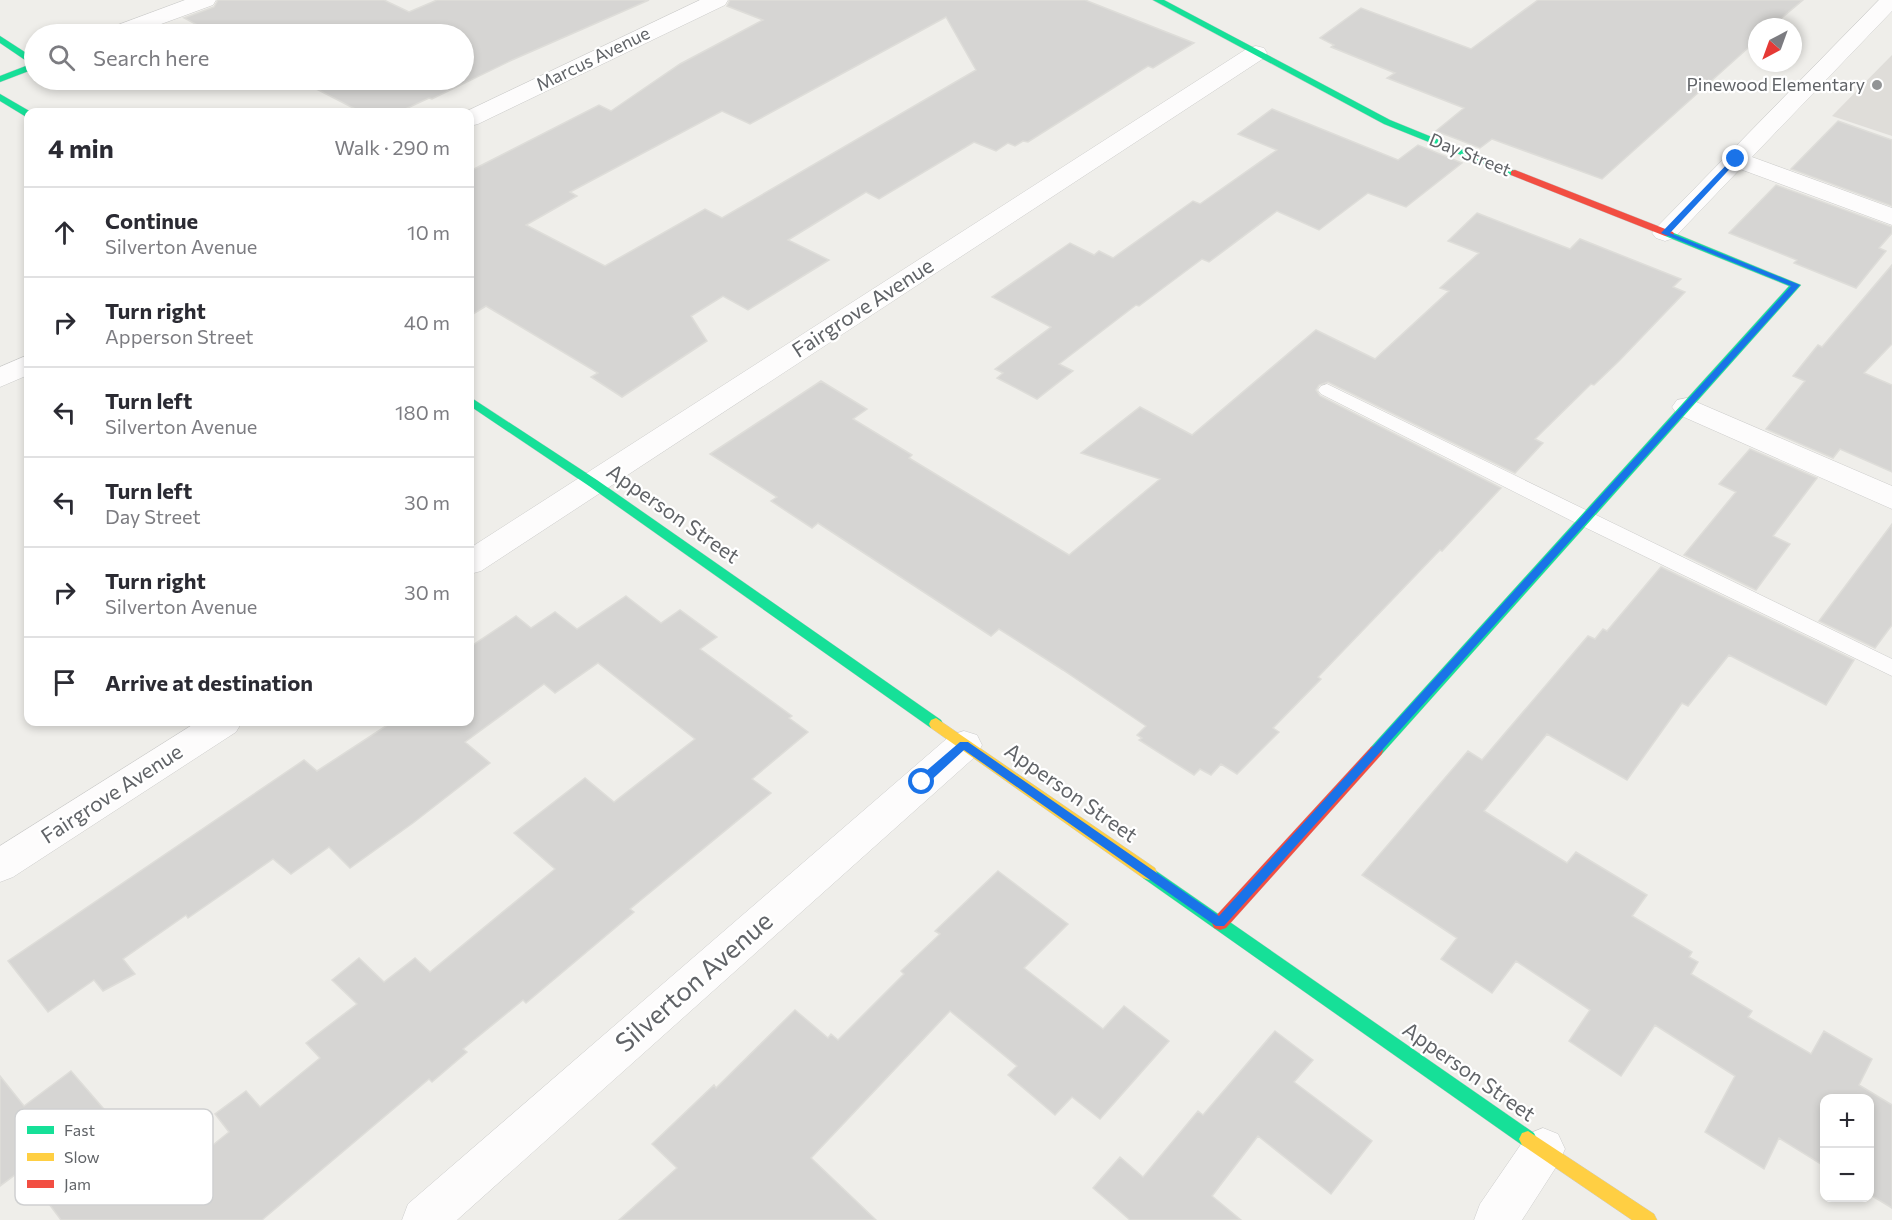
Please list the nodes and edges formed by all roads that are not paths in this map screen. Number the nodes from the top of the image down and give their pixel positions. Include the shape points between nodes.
1 (205, 0) edge
2 (717, 0) edge
3 (1157, 0) edge
4 (1892, 0) edge
5 (141, 24) edge
6 (0, 39) edge
7 (1256, 53) junction
8 (24, 57) edge
9 (24, 68) edge
10 (0, 79) edge
11 (0, 97) edge
12 (24, 112) edge
13 (474, 116) edge
14 (1736, 159) junction
15 (1892, 217) edge
16 (1665, 233) junction
17 (24, 366) edge
18 (0, 378) edge
19 (1327, 390) dead end
20 (474, 404) edge
21 (1687, 407) junction
22 (593, 483) junction
23 (1892, 498) edge
24 (1585, 519) junction
25 (474, 560) edge
26 (1892, 668) edge
27 (218, 726) edge
28 (964, 745) junction
29 (0, 866) edge
30 (1220, 923) junction
31 (1543, 1149) junction
32 (424, 1220) edge
33 (1496, 1220) edge
34 (1648, 1220) edge

1 - 5 street
2 - 13 street, Marcus Avenue
3 - 7 street, Day Street
4 - 14 street
6 - 8 street
7 - 16 street, Day Street via 1387,122
7 - 22 street, Fairgrove Avenue
9 - 10 street
11 - 12 street
14 - 15 street
14 - 16 street
16 - 21 street, Day Street via 1796,285
17 - 18 street
19 - 24 lane
20 - 22 street, Apperson Street
21 - 23 street
21 - 24 street
22 - 25 street, Fairgrove Avenue
22 - 28 street, Apperson Street
24 - 26 lane
24 - 30 street
27 - 29 street, Fairgrove Avenue
28 - 30 street, Apperson Street
28 - 32 street, Silverton Avenue
30 - 31 street, Apperson Street
31 - 33 street
31 - 34 street, Apperson Street

